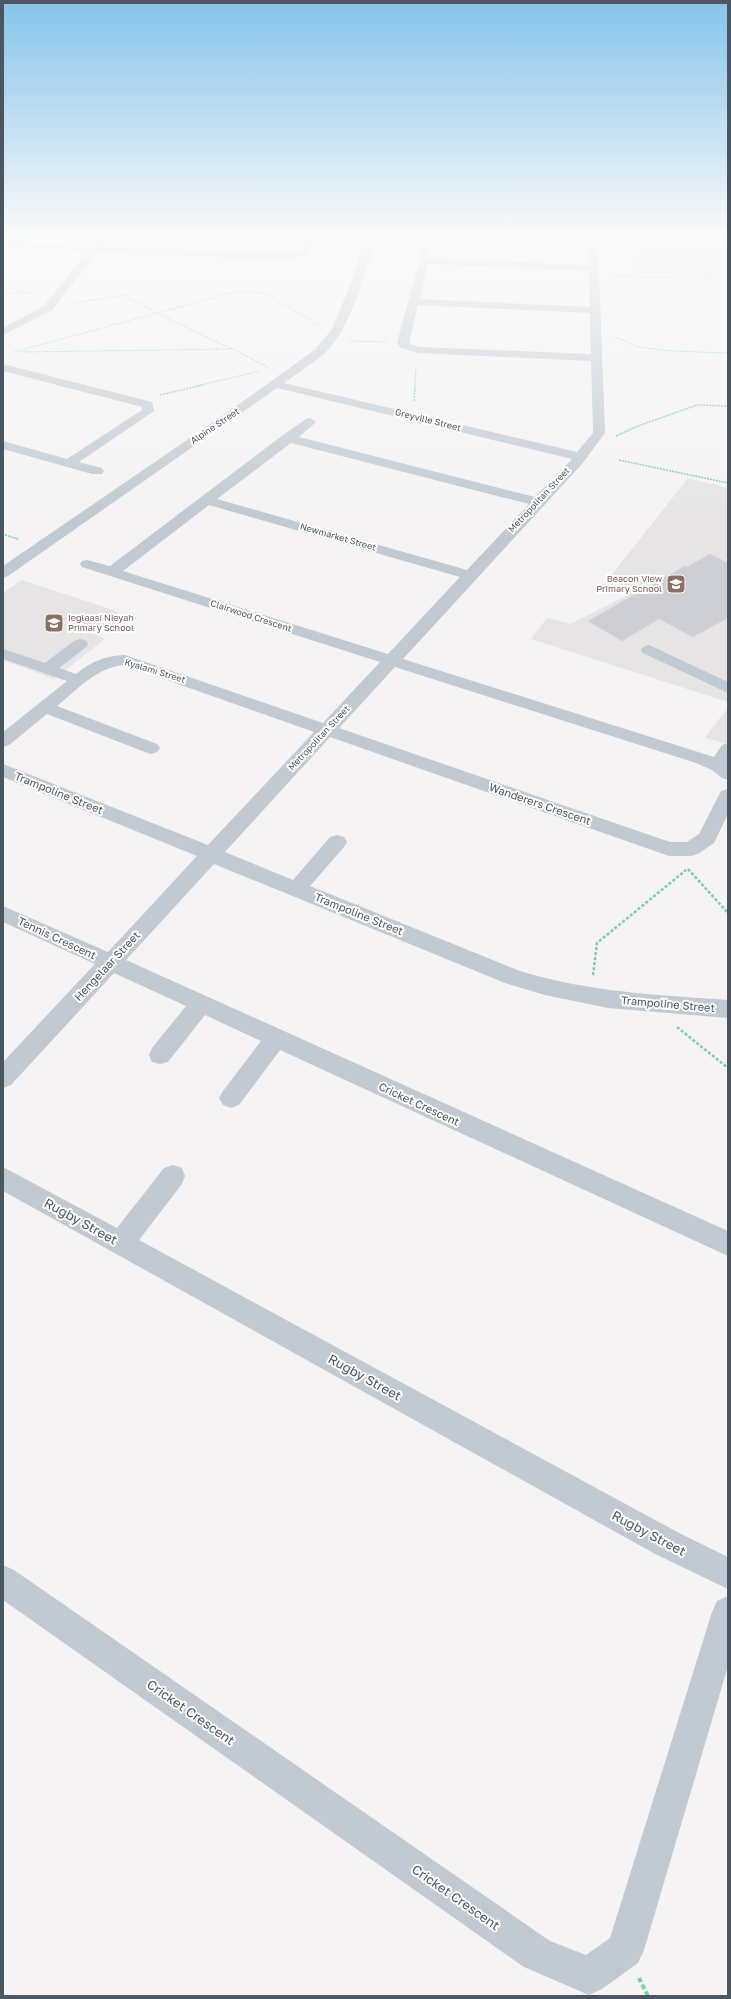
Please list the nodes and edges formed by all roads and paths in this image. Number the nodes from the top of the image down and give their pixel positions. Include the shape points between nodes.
1 (12, 327) edge
2 (105, 327) edge
3 (187, 327) edge
4 (337, 327) edge
5 (407, 327) edge
6 (597, 329) joint
7 (3, 332) edge
8 (345, 340) dead end
9 (390, 342) dead end
10 (233, 349) junction
11 (10, 352) dead end
12 (16, 352) junction
13 (728, 353) edge
14 (597, 358) junction
15 (416, 360) dead end
16 (3, 367) edge
17 (275, 384) junction
18 (157, 395) dead end
19 (728, 406) edge
20 (413, 407) dead end
21 (310, 422) dead end
22 (616, 436) dead end
23 (288, 438) junction
24 (3, 445) edge
25 (580, 457) junction
26 (619, 460) dead end
27 (69, 463) junction
28 (97, 471) dead end
29 (728, 483) edge
30 (206, 500) junction
31 (537, 502) junction
32 (4, 535) dead end
33 (22, 540) dead end
34 (87, 564) dead end
35 (112, 572) junction
36 (3, 573) edge
37 (470, 575) junction
38 (80, 644) dead end
39 (649, 650) dead end
40 (3, 654) edge
41 (390, 661) junction
42 (47, 669) junction
43 (79, 680) junction
44 (728, 688) edge
45 (43, 707) junction
46 (327, 728) junction
47 (3, 741) edge
48 (151, 748) dead end
49 (728, 749) edge
50 (3, 770) edge
51 (723, 770) edge
52 (728, 795) edge
53 (337, 842) dead end
54 (211, 855) junction
55 (296, 889) junction
56 (3, 913) edge
57 (728, 913) edge
58 (110, 962) junction
59 (590, 995) junction
60 (201, 1004) junction
61 (728, 1009) edge
62 (676, 1026) dead end
63 (276, 1038) junction
64 (160, 1055) dead end
65 (728, 1068) edge
66 (3, 1078) edge
67 (231, 1098) dead end
68 (173, 1176) dead end
69 (3, 1178) edge
70 (121, 1243) junction
71 (728, 1244) edge
72 (728, 1573) edge
73 (3, 1581) edge
74 (728, 1612) edge

1 - 7 street
2 - 12 path
3 - 10 path
4 - 17 street, Alpine Street via 334,335 314,356
5 - 14 street via 403,343 409,348
6 - 13 path via 638,347
6 - 14 street, Metropolitan Street
8 - 9 path
10 - 12 path
10 - 18 path via 271,369
11 - 12 path
14 - 25 street, Metropolitan Street via 600,433
15 - 20 path
16 - 27 street via 148,405 148,411
17 - 25 street, Greyville Street
17 - 36 street, Alpine Street
19 - 22 path via 697,405
21 - 23 street
23 - 30 street
23 - 31 street
24 - 27 street
25 - 31 street, Metropolitan Street
26 - 29 path
27 - 28 street
30 - 35 street
30 - 37 street, Newmarket Street
31 - 37 street, Metropolitan Street
32 - 33 path
34 - 35 street, Clairwood Crescent
35 - 41 street, Clairwood Crescent
37 - 41 street, Metropolitan Street
38 - 42 street
39 - 44 street
40 - 42 street
41 - 46 street, Metropolitan Street
41 - 51 street via 702,759
42 - 43 street
43 - 45 street, Kyalami Street
43 - 46 street, Kyalami Street via 95,667 109,661 125,660
45 - 47 street, Kyalami Street
45 - 48 street
46 - 52 street, Wanderers Crescent via 670,849 691,849 707,838
46 - 54 street, Metropolitan Street
49 - 51 street
50 - 54 street, Trampoline Street
53 - 55 street
54 - 55 street, Trampoline Street
54 - 58 street, Hengelaar Street
55 - 59 street, Trampoline Street via 513,977 545,987
56 - 58 street, Tennis Crescent
57 - 59 path via 688,869 597,943
58 - 60 street, Cricket Crescent
58 - 66 street, Hengelaar Street
59 - 61 street, Trampoline Street via 639,1002
60 - 63 street, Cricket Crescent
60 - 64 street
62 - 65 path
63 - 67 street
63 - 71 street, Cricket Crescent
68 - 70 street
69 - 70 street, Rugby Street
70 - 72 street, Rugby Street via 668,1544
73 - 74 street, Cricket Crescent via 537,1954 589,1976 625,1950

